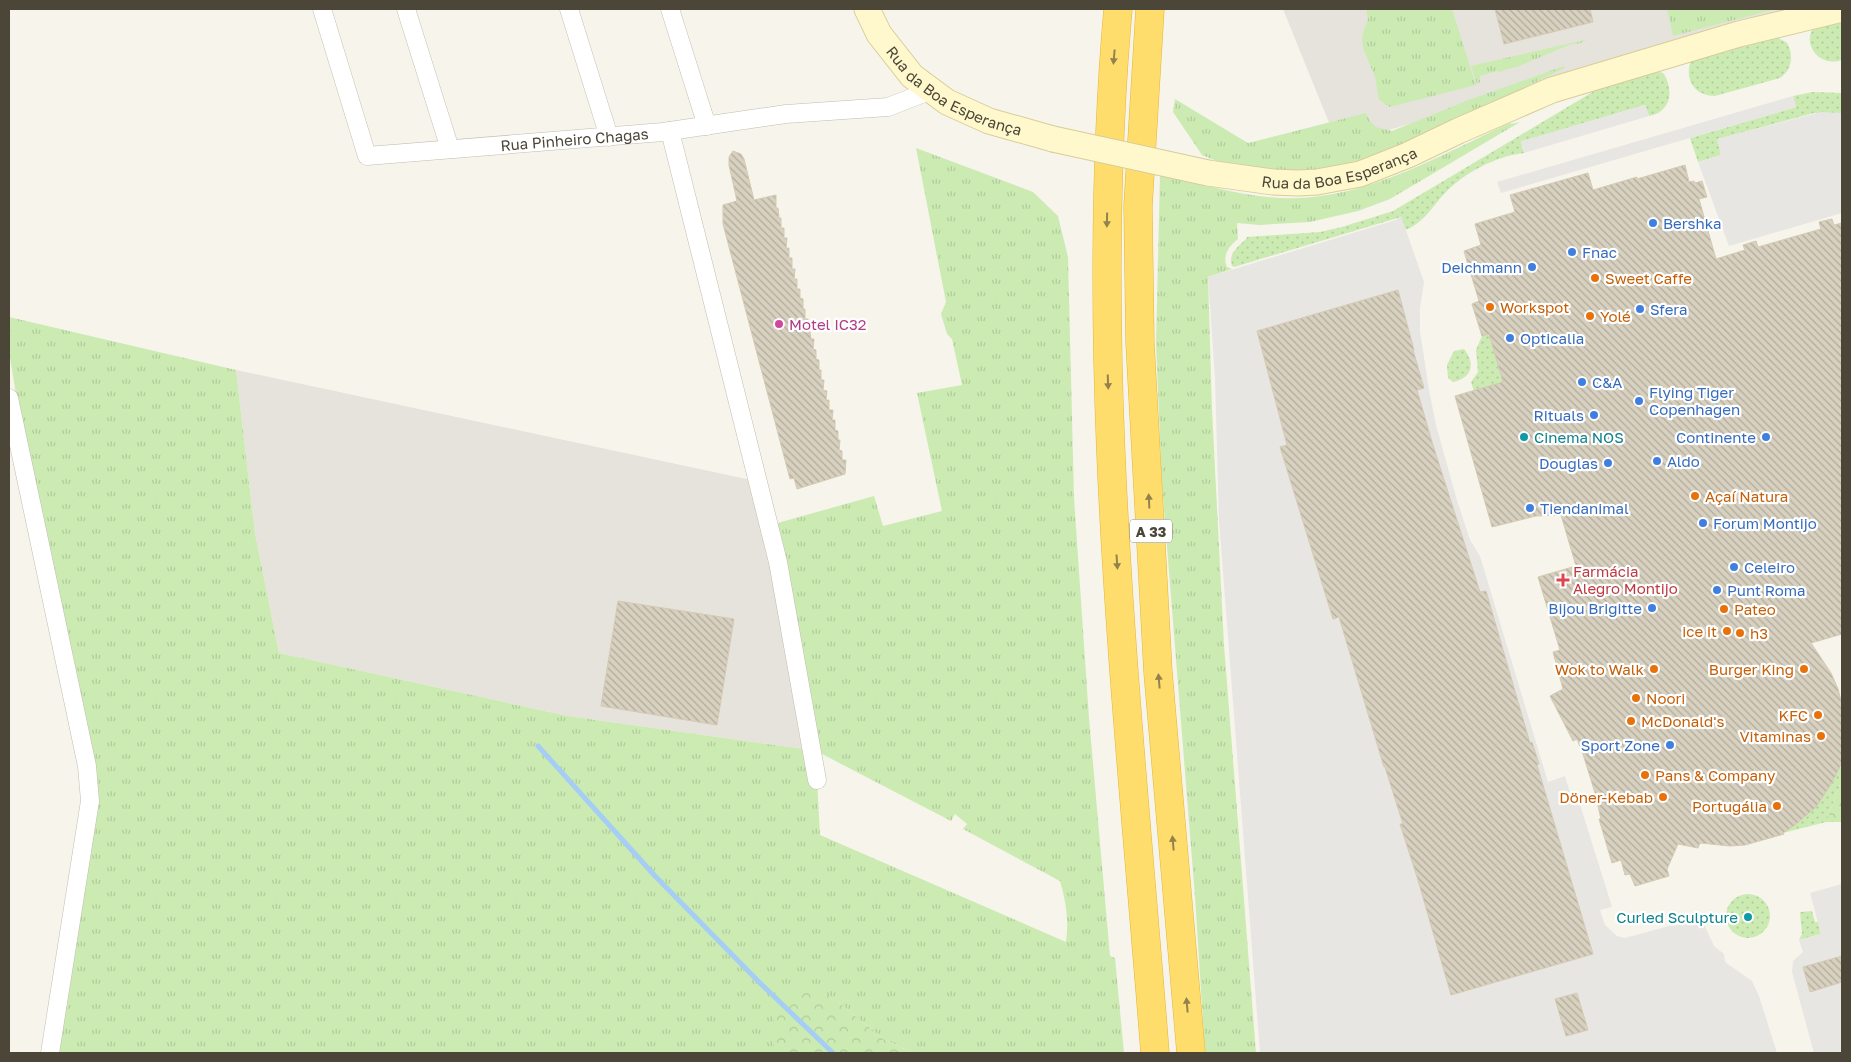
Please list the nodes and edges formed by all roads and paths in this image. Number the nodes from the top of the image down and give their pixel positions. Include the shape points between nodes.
1 (322, 9) edge
2 (406, 9) edge
3 (569, 9) edge
4 (670, 9) edge
5 (866, 9) edge
6 (1118, 9) edge
7 (1150, 9) edge
8 (1842, 9) edge
9 (932, 90) junction
10 (707, 126) junction
11 (670, 131) junction
12 (609, 137) junction
13 (450, 150) junction
14 (9, 398) edge
15 (817, 780) dead end
16 (50, 1053) edge
17 (1155, 1053) edge
18 (1191, 1053) edge

1 - 13 street, Rua Pinheiro Chagas via 367,156
2 - 13 street
3 - 12 street
4 - 10 street
5 - 9 street, Rua da Boa Esperança via 880,34 912,76
6 -> 17 highway, A 33 via 1109,128 1107,212 1109,435
18 -> 7 highway, A 33 via 1158,672 1140,343 1138,206
8 - 9 street, Rua da Boa Esperança, bridge via 1739,34 1552,90 1360,174 1317,182 1273,182 1208,173 1053,139 989,121 947,102
9 - 10 street, Rua Pinheiro Chagas via 888,107 786,114
10 - 11 street, Rua Pinheiro Chagas
11 - 12 street, Rua Pinheiro Chagas
11 - 15 street via 778,562
12 - 13 street, Rua Pinheiro Chagas
14 - 16 street via 87,766 90,802

